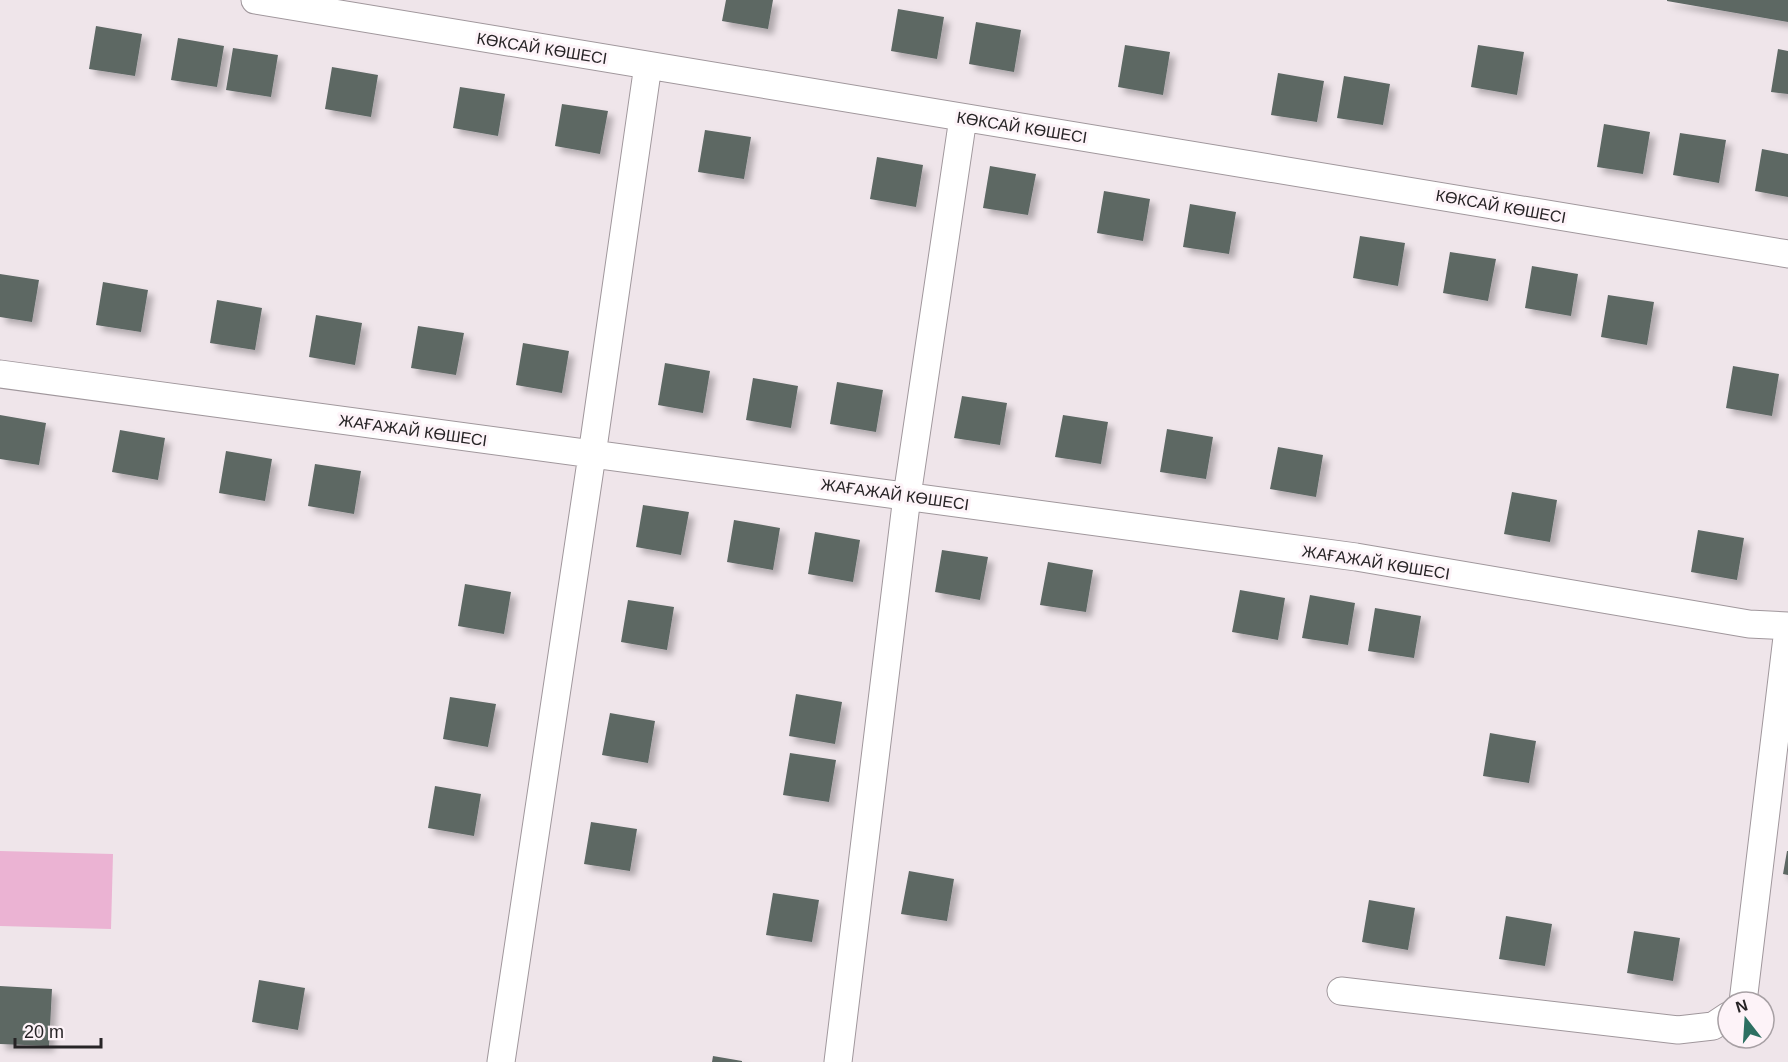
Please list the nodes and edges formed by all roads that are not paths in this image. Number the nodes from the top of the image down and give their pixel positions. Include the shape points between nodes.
1 (255, 0) edge
2 (648, 65) junction
3 (963, 118) junction
4 (1788, 254) edge
5 (0, 374) edge
6 (592, 454) junction
7 (907, 496) junction
8 (1788, 628) edge
9 (1744, 990) edge
10 (1341, 991) dead end
11 (1716, 1024) edge
12 (501, 1062) edge
13 (838, 1062) edge

1 - 2 street, КӨКСАЙ КӨШЕСІ
2 - 3 street, КӨКСАЙ КӨШЕСІ
2 - 6 street
3 - 4 street, КӨКСАЙ КӨШЕСІ
3 - 7 street
5 - 6 street, ЖАҒАЖАЙ КӨШЕСІ
6 - 7 street, ЖАҒАЖАЙ КӨШЕСІ
6 - 12 street
7 - 8 street, ЖАҒАЖАЙ КӨШЕСІ via 1356,557
7 - 13 street
8 - 9 street
10 - 11 street via 1678,1029

